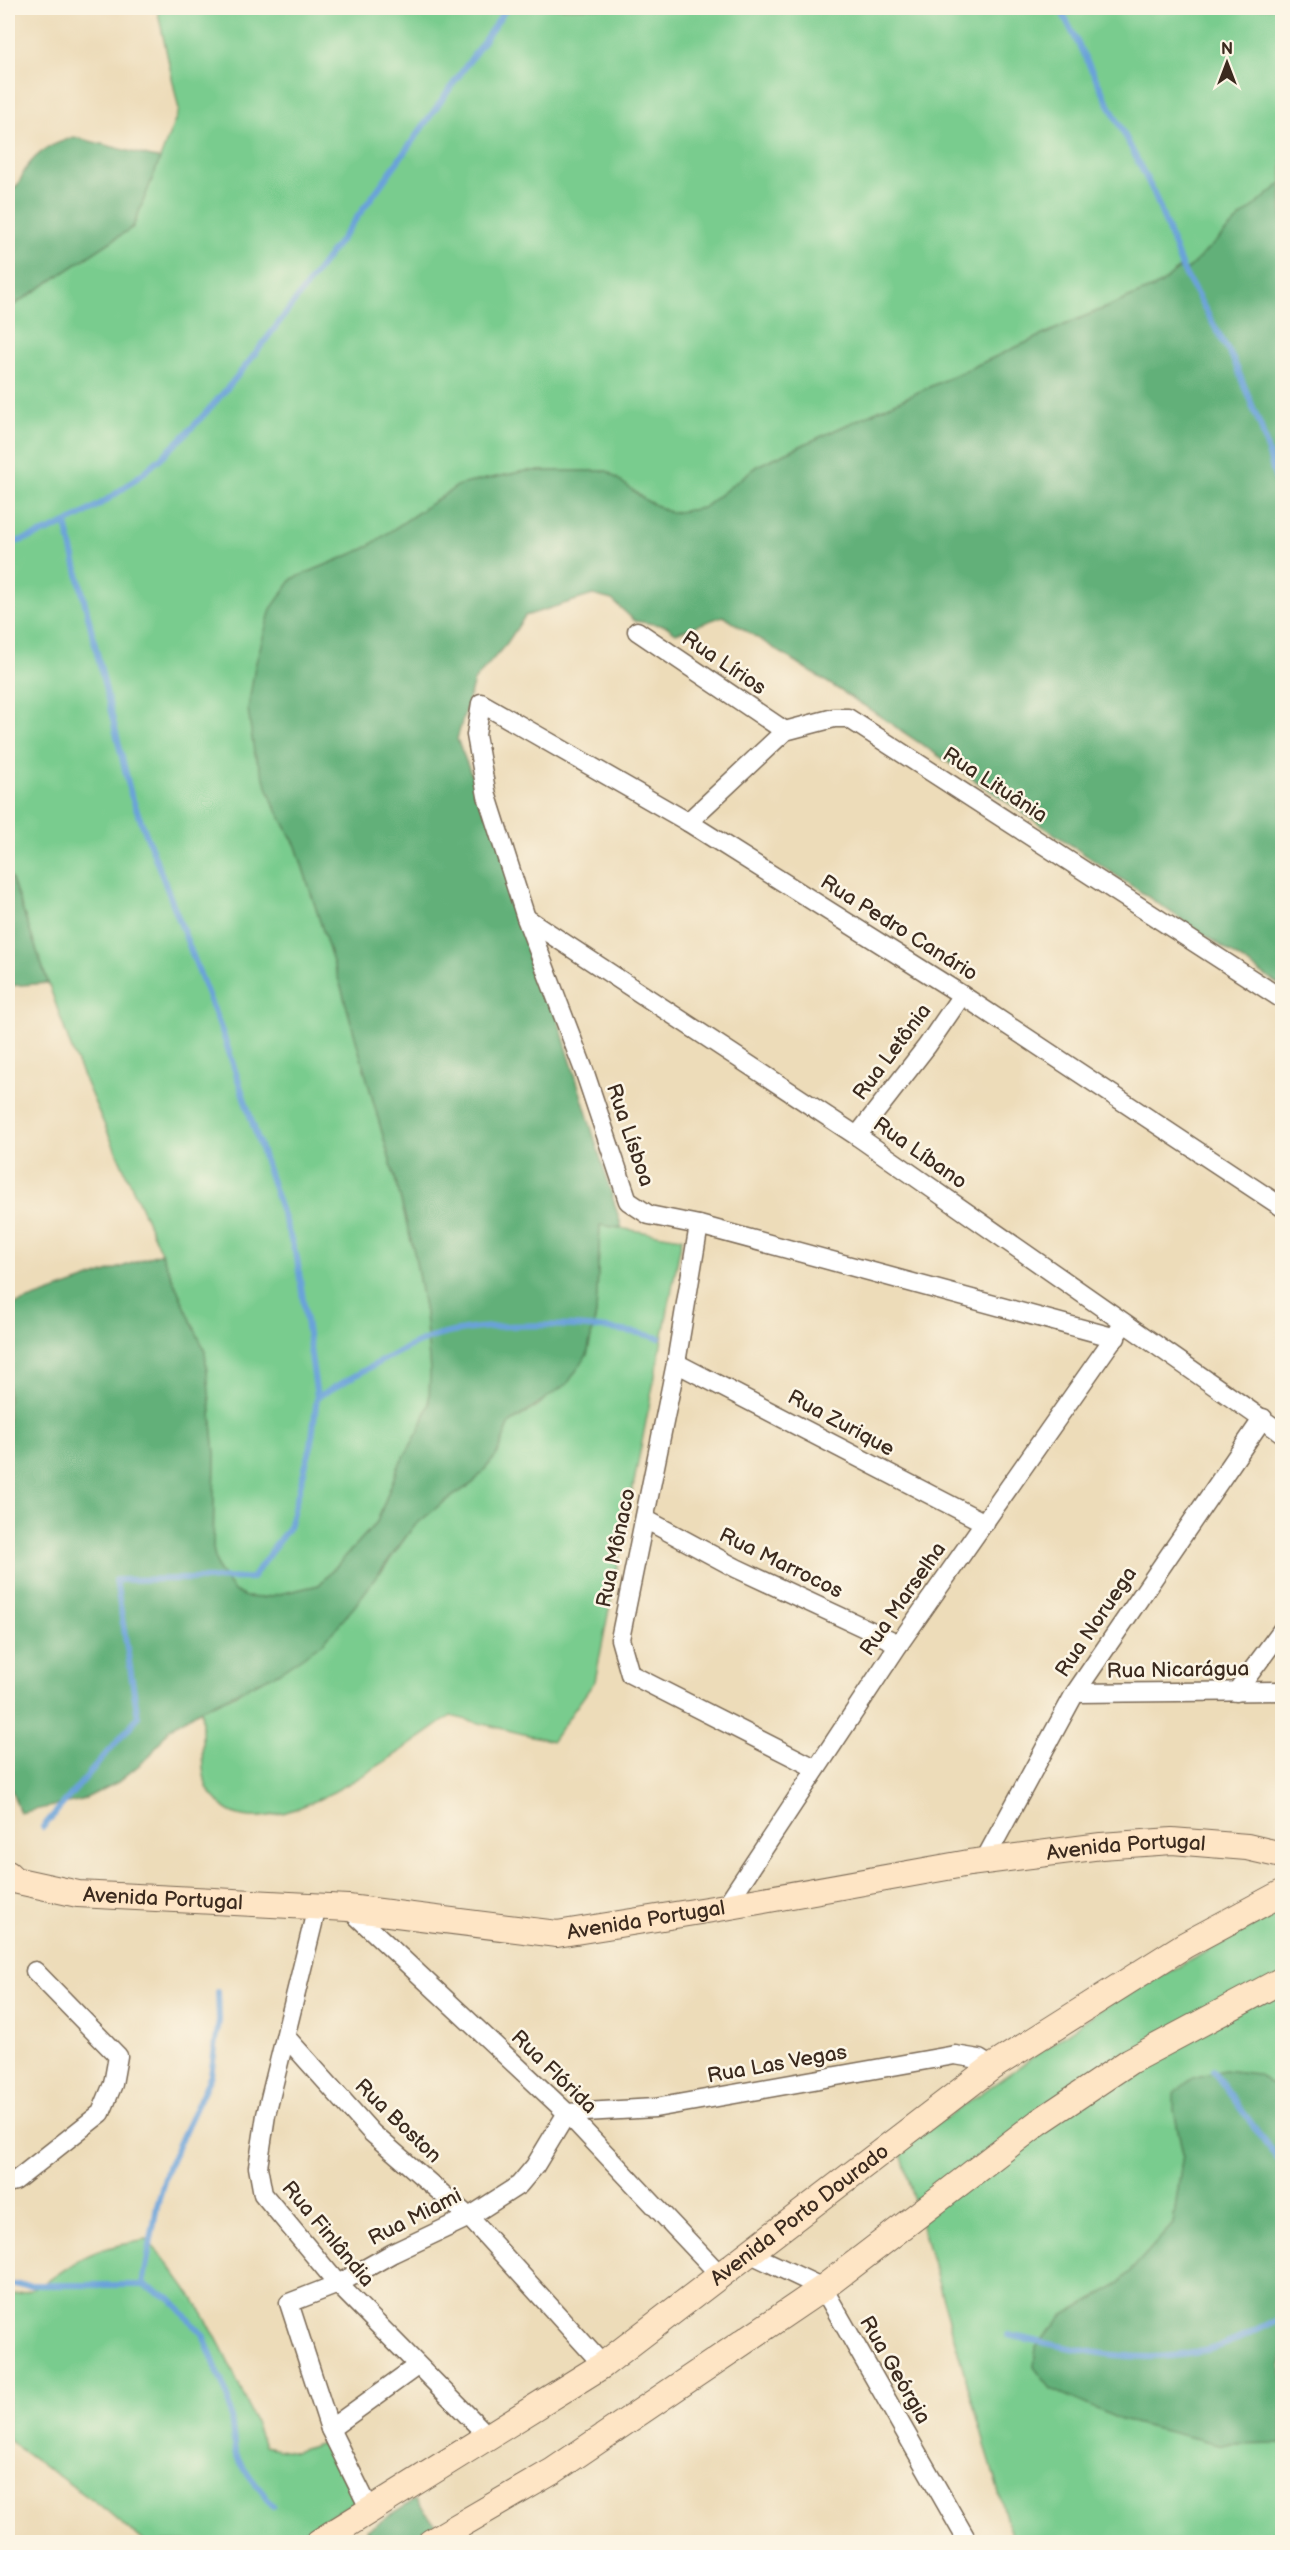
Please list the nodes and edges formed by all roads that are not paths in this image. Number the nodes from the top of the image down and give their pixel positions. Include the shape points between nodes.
1 (637, 631) dead end
2 (481, 703) joint
3 (785, 731) junction
4 (688, 822) junction
5 (526, 918) junction
6 (962, 994) junction
7 (1282, 999) edge
8 (856, 1136) junction
9 (1282, 1207) edge
10 (699, 1226) junction
11 (1120, 1330) junction
12 (676, 1363) junction
13 (1263, 1418) junction
14 (1282, 1433) edge
15 (645, 1519) junction
16 (985, 1523) junction
17 (1282, 1630) edge
18 (899, 1644) junction
19 (1282, 1691) edge
20 (1236, 1692) junction
21 (1075, 1693) junction
22 (815, 1768) junction
23 (1282, 1855) edge
24 (984, 1861) junction
25 (10, 1880) edge
26 (1282, 1893) edge
27 (317, 1907) junction
28 (725, 1907) junction
29 (348, 1908) junction
30 (35, 1971) dead end
31 (1282, 1980) edge
32 (287, 2038) junction
33 (992, 2067) junction
34 (567, 2113) junction
35 (10, 2179) edge
36 (469, 2217) junction
37 (751, 2254) junction
38 (721, 2276) junction
39 (338, 2284) junction
40 (822, 2288) junction
41 (603, 2365) junction
42 (417, 2366) junction
43 (330, 2429) junction
44 (488, 2436) junction
45 (370, 2510) junction
46 (319, 2542) edge
47 (431, 2542) edge
48 (968, 2542) edge

1 - 3 street, Rua Lírios
2 - 4 street, Rua Pedro Canário
2 - 5 street, Rua Lísboa via 476,735 487,796
3 - 4 street, Rua Lituânia
3 - 7 street, Rua Lituânia via 834,718 857,722
4 - 6 street, Rua Pedro Canário
5 - 8 street, Rua Líbano
5 - 10 street, Rua Lísboa via 585,1072 628,1201 649,1215
6 - 8 street, Rua Letônia via 927,1046
6 - 9 street, Rua Pedro Canário
8 - 11 street, Rua Líbano
10 - 11 street, Rua Lísboa
10 - 12 street, Rua Mônaco
11 - 13 street, Rua Líbano
11 - 16 street, Rua Marselha
12 - 15 street, Rua Mônaco
12 - 16 street, Rua Zurique
13 - 14 street, Rua Líbano
13 - 21 street, Rua Noruega
15 - 18 street, Rua Marrocos via 736,1568
15 - 22 street, Rua Mônaco via 620,1639 630,1674
16 - 18 street, Rua Marselha
17 - 20 street
18 - 22 street, Rua Marselha
19 - 20 street, Rua Nicarágua
20 - 21 street, Rua Nicarágua
21 - 24 street, Rua Noruega
22 - 28 street, Rua Marselha
23 - 24 street, Avenida Portugal via 1247,1847 1172,1841
24 - 28 street, Avenida Portugal
25 - 27 street, Avenida Portugal via 78,1894
26 - 33 street, Avenida Porto Dourado via 1185,1945
27 - 29 street, Avenida Portugal
27 - 32 street, Rua Finlândia
28 - 29 street, Avenida Portugal via 556,1934
29 - 34 street, Rua Flórida
30 - 35 street via 118,2056 113,2084 101,2113
31 - 40 street via 1130,2061 1039,2122
32 - 36 street, Rua Boston via 372,2133
32 - 39 street, Rua Finlândia via 266,2115 258,2167 263,2194
33 - 34 street, Rua Las Vegas via 979,2059 955,2055 655,2108
33 - 37 street, Avenida Porto Dourado
34 - 36 street, Rua Miami via 519,2185
34 - 38 street, Rua Flórida
36 - 39 street, Rua Miami
36 - 41 street, Rua Boston
37 - 38 street, Avenida Porto Dourado
37 - 40 street
38 - 41 street, Avenida Porto Dourado
39 - 42 street, Rua Finlândia
39 - 43 street, Rua Miami via 289,2304
40 - 47 street via 553,2471
40 - 48 street, Rua Geórgia
41 - 44 street, Avenida Porto Dourado
42 - 43 street
42 - 44 street, Rua Finlândia
43 - 45 street, Rua Miami
44 - 45 street, Avenida Porto Dourado
45 - 46 street, Avenida Porto Dourado

